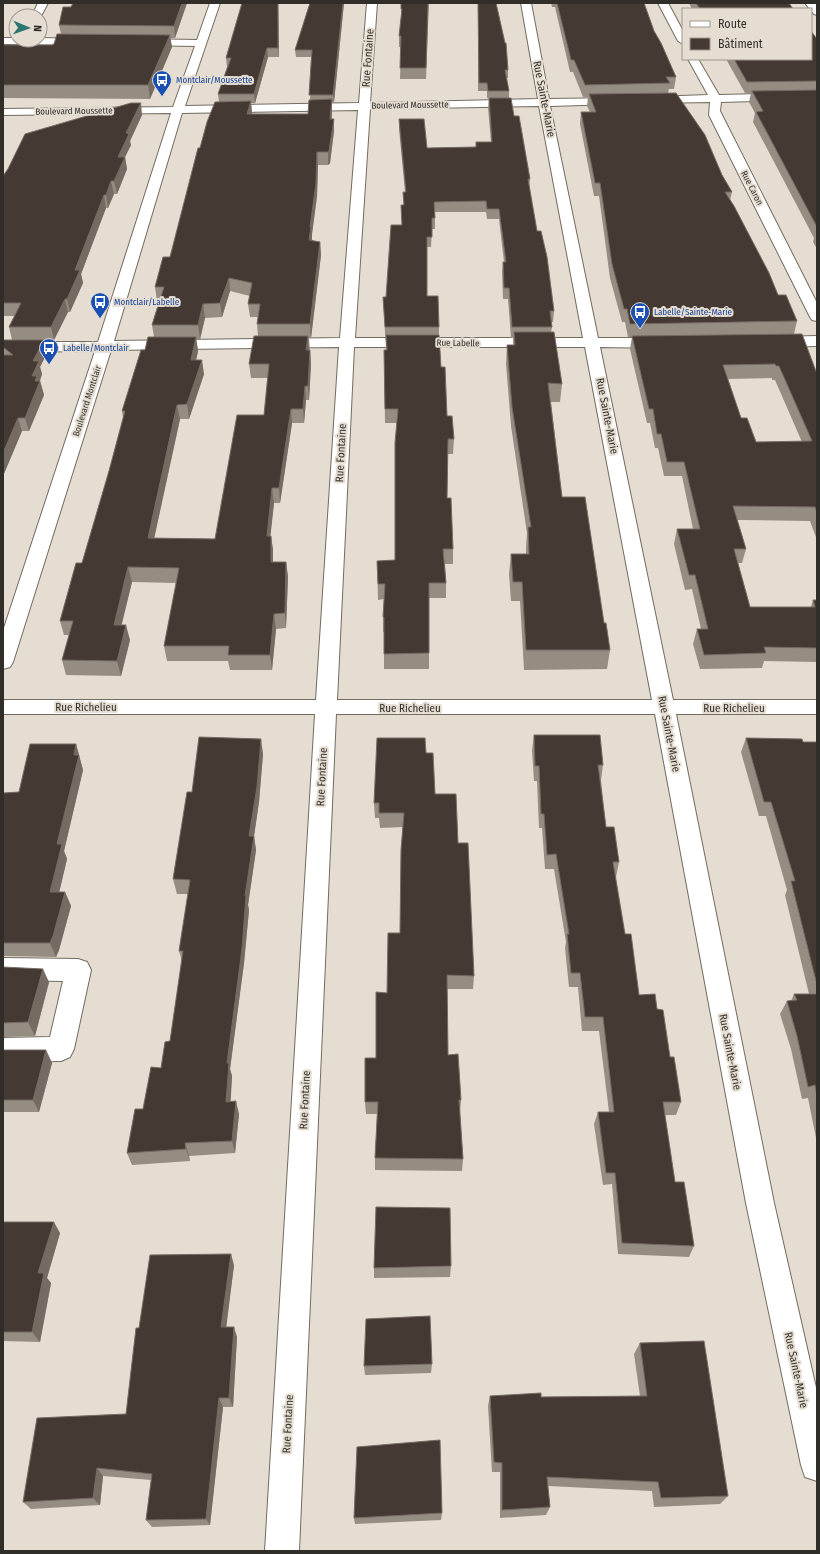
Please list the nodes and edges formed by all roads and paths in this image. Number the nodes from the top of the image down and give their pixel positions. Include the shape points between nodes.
1 (215, 3) edge
2 (372, 3) edge
3 (526, 3) edge
4 (663, 3) edge
5 (810, 3) edge
6 (817, 12) edge
7 (682, 39) edge
8 (48, 41) edge
9 (94, 42) edge
10 (133, 42) edge
11 (202, 43) junction
12 (693, 60) edge
13 (817, 96) edge
14 (629, 100) edge
15 (644, 100) edge
16 (711, 107) junction
17 (546, 111) junction
18 (727, 111) dead end
19 (3, 112) edge
20 (176, 115) junction
21 (364, 115) junction
22 (268, 120) edge
23 (3, 122) edge
24 (817, 317) edge
25 (817, 341) edge
26 (347, 342) junction
27 (765, 342) edge
28 (673, 343) edge
29 (593, 344) junction
30 (105, 346) junction
31 (3, 347) edge
32 (3, 662) edge
33 (3, 707) edge
34 (664, 707) junction
35 (817, 707) edge
36 (326, 708) junction
37 (3, 969) edge
38 (3, 1050) edge
39 (817, 1465) edge
40 (282, 1551) edge

1 - 11 street, Boulevard Montclair
2 - 21 street, Rue Fontaine
3 - 17 street, Rue Sainte-Marie
4 - 7 street
5 - 6 street
8 - 9 street
10 - 11 street
11 - 20 street, Boulevard Montclair
12 - 16 street, Rue Caron
13 - 16 street
14 - 17 street, Boulevard Moussette
15 - 16 street
16 - 18 street
16 - 24 street, Rue Caron
17 - 21 street, Boulevard Moussette
17 - 29 street, Rue Sainte-Marie
19 - 20 street, Boulevard Moussette
20 - 21 street, Boulevard Moussette
20 - 22 street, Boulevard Moussette
20 - 23 street, Boulevard Moussette
20 - 30 street, Boulevard Montclair
21 - 26 street, Rue Fontaine
25 - 27 street
26 - 29 street, Rue Labelle
26 - 30 street, Rue Labelle
26 - 36 street, Rue Fontaine
28 - 29 street, Rue Labelle
29 - 34 street, Rue Sainte-Marie
30 - 31 street, Rue Labelle
30 - 32 street, Boulevard Montclair
33 - 36 street, Rue Richelieu
34 - 35 street, Rue Richelieu
34 - 36 street, Rue Richelieu
34 - 39 street, Rue Sainte-Marie via 760,1203
36 - 40 street, Rue Fontaine
37 - 38 street via 78,970 61,1049

